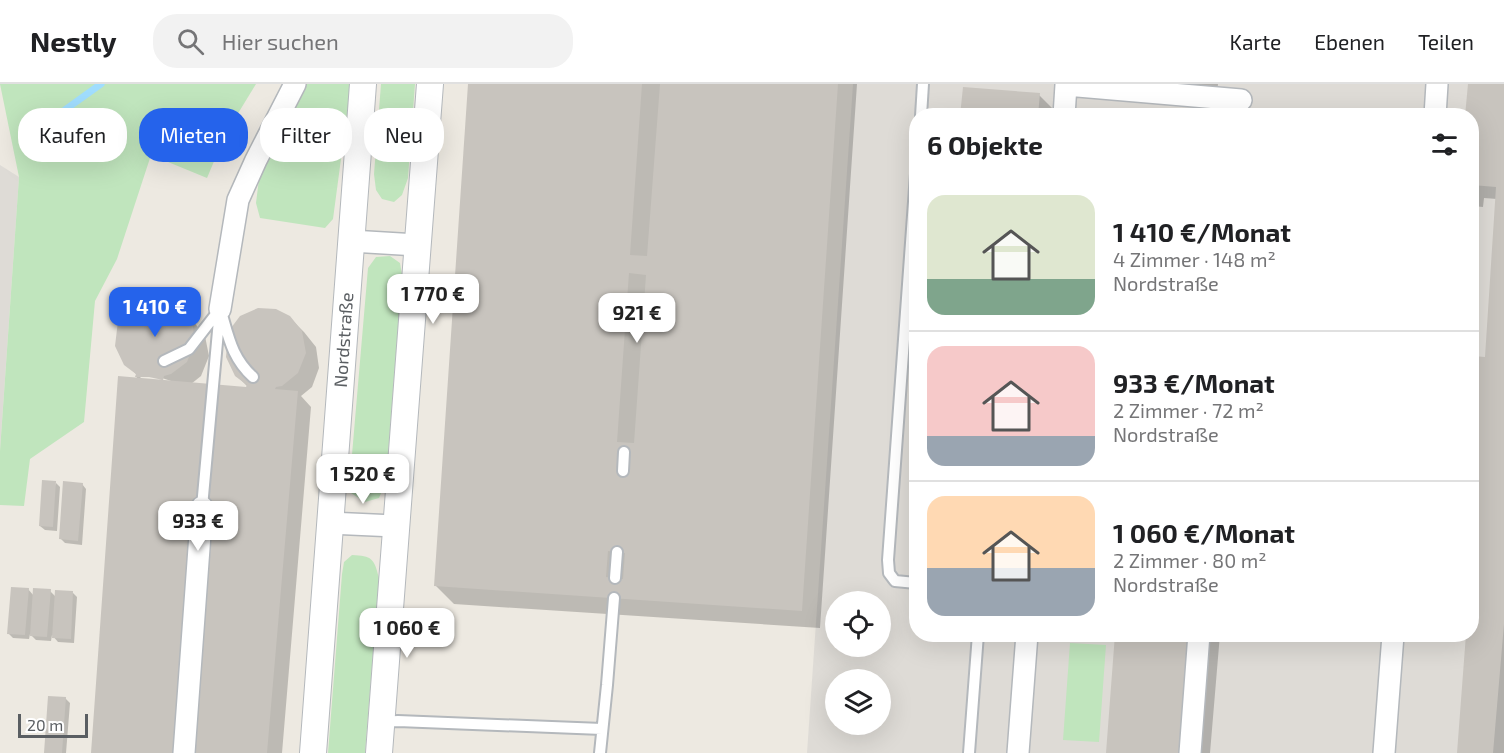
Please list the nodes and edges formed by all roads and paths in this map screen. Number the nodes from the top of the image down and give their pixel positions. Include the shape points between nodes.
1 (295, 84) edge
2 (363, 84) edge
3 (430, 84) edge
4 (923, 84) edge
5 (1065, 84) edge
6 (1437, 84) edge
7 (1100, 86) edge
8 (1241, 100) edge
9 (922, 108) edge
10 (1064, 108) edge
11 (1436, 108) edge
12 (351, 241) junction
13 (417, 245) junction
14 (909, 270) edge
15 (220, 309) junction
16 (164, 361) dead end
17 (253, 376) dead end
18 (624, 452) dead end
19 (622, 471) dead end
20 (202, 507) joint
21 (329, 524) junction
22 (395, 526) junction
23 (617, 552) dead end
24 (615, 574) dead end
25 (909, 582) edge
26 (614, 598) dead end
27 (977, 642) edge
28 (1026, 642) edge
29 (1198, 642) edge
30 (1393, 642) edge
31 (385, 722) junction
32 (602, 729) junction
33 (184, 753) edge
34 (313, 753) edge
35 (379, 753) edge
36 (600, 753) edge
37 (969, 753) edge
38 (1018, 753) edge
39 (1190, 753) edge
40 (1384, 753) edge

1 - 15 street via 238,200
2 - 12 street, Nordstraße
3 - 13 street
4 - 9 lane
5 - 7 street
5 - 10 street
6 - 11 street
7 - 8 street
12 - 13 street
12 - 21 street, Nordstraße
13 - 22 street
14 - 25 lane via 888,560 889,573 895,581
15 - 16 lane via 189,349
15 - 17 lane via 231,348
15 - 20 lane
18 - 19 lane
20 - 33 street
21 - 22 street
21 - 34 street, Nordstraße
22 - 31 street
23 - 24 lane
26 - 32 lane
27 - 37 lane
28 - 38 street
29 - 39 street
30 - 40 street
31 - 32 lane
31 - 35 street
32 - 36 lane

